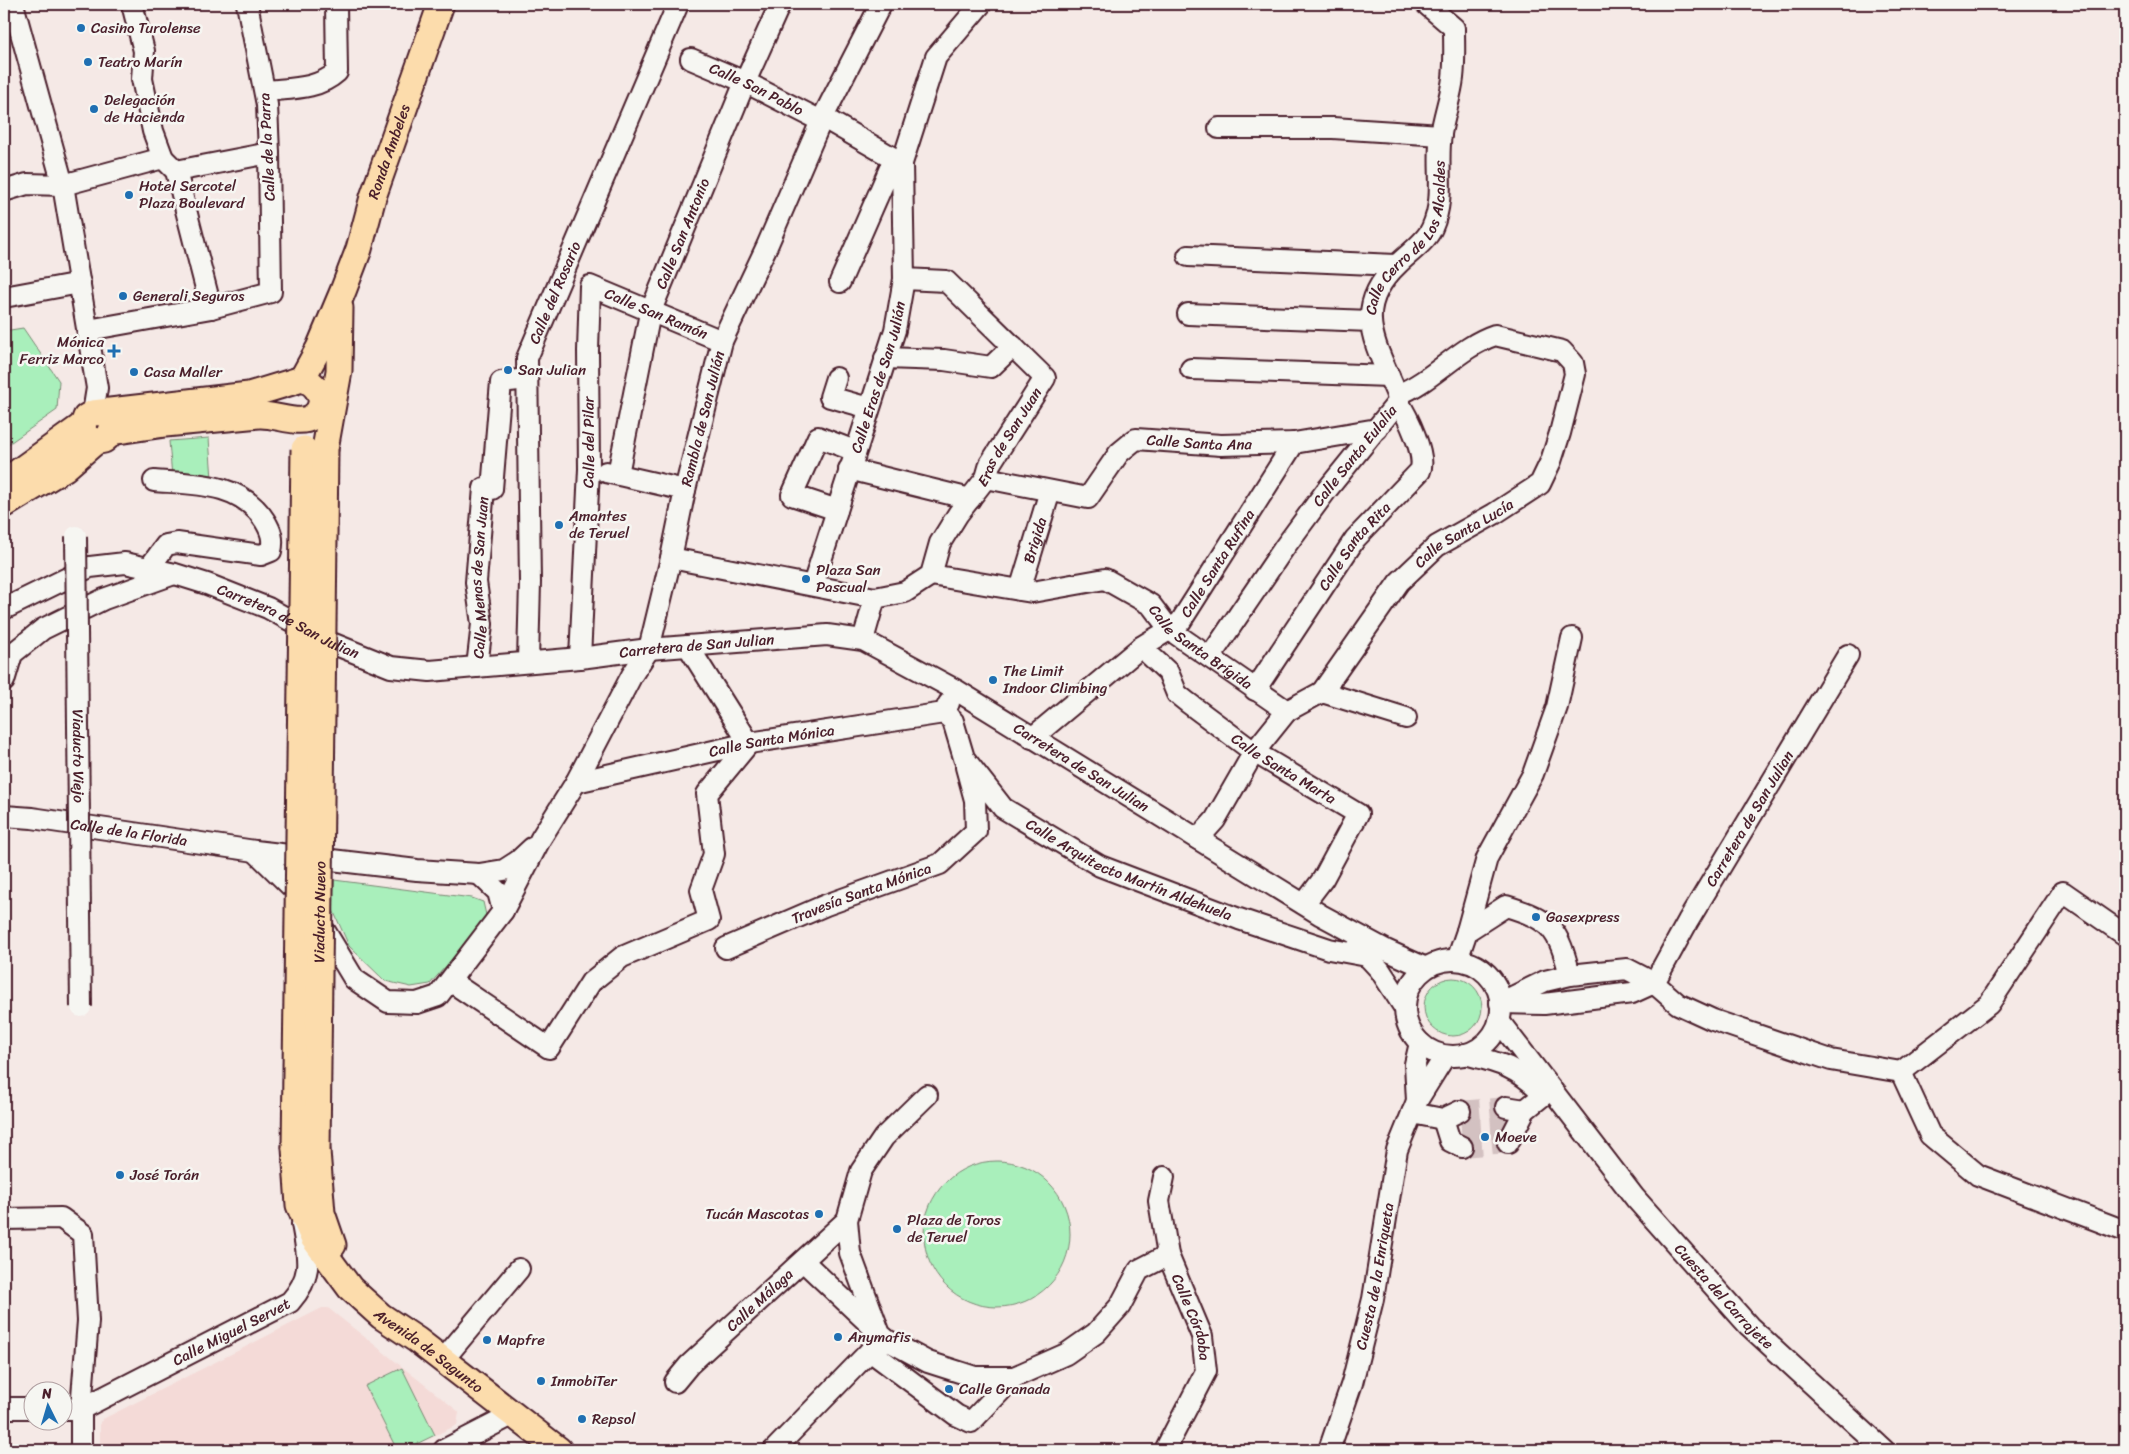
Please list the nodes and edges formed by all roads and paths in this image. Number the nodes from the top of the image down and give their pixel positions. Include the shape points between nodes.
1 (13, 4) edge
2 (132, 4) edge
3 (247, 4) edge
4 (336, 4) edge
5 (441, 4) edge
6 (678, 4) edge
7 (780, 4) edge
8 (881, 4) edge
9 (981, 4) edge
10 (1426, 4) edge
11 (691, 59) dead end
12 (745, 82) junction
13 (264, 91) junction
14 (823, 119) junction
15 (1219, 128) dead end
16 (1441, 135) junction
17 (269, 153) junction
18 (898, 161) junction
19 (169, 164) junction
20 (63, 185) junction
21 (4, 191) edge
22 (1188, 256) dead end
23 (1396, 265) junction
24 (904, 279) junction
25 (840, 282) dead end
26 (80, 283) junction
27 (590, 286) joint
28 (4, 297) edge
29 (211, 308) junction
30 (337, 313) junction
31 (650, 313) junction
32 (1188, 314) dead end
33 (1371, 321) junction
34 (88, 330) junction
35 (722, 341) junction
36 (1013, 346) junction
37 (886, 358) junction
38 (1573, 363) joint
39 (1191, 369) dead end
40 (1389, 376) junction
41 (836, 378) dead end
42 (528, 379) junction
43 (303, 383) junction
44 (261, 392) junction
45 (1397, 399) junction
46 (869, 408) junction
47 (301, 418) junction
48 (97, 425) junction
49 (1378, 429) junction
50 (1294, 443) junction
51 (314, 449) junction
52 (852, 460) junction
53 (589, 470) junction
54 (618, 474) junction
55 (986, 478) junction
56 (4, 482) edge
57 (154, 482) dead end
58 (685, 490) junction
59 (1050, 491) junction
60 (970, 499) junction
61 (4, 505) edge
62 (837, 510) junction
63 (76, 536) dead end
64 (671, 558) junction
65 (149, 568) junction
66 (175, 574) junction
67 (931, 575) junction
68 (813, 585) junction
69 (1020, 590) junction
70 (875, 598) junction
71 (4, 609) edge
72 (1170, 630) junction
73 (1572, 638) dead end
74 (863, 640) junction
75 (688, 646) junction
76 (1141, 647) junction
77 (649, 649) junction
78 (1848, 655) dead end
79 (1210, 657) junction
80 (580, 658) junction
81 (528, 662) junction
82 (477, 667) junction
83 (4, 681) edge
84 (956, 690) junction
85 (1255, 690) junction
86 (1322, 692) junction
87 (1286, 711) junction
88 (944, 713) junction
89 (1406, 718) dead end
90 (1032, 738) junction
91 (749, 743) junction
92 (1254, 752) junction
93 (964, 758) junction
94 (576, 782) junction
95 (4, 816) edge
96 (542, 838) junction
97 (1198, 839) junction
98 (255, 851) junction
99 (479, 874) junction
100 (1304, 904) junction
101 (503, 911) junction
102 (1342, 928) junction
103 (1467, 931) junction
104 (2125, 935) edge
105 (726, 948) dead end
106 (1367, 956) junction
107 (1457, 960) junction
108 (1426, 968) junction
109 (1570, 975) junction
110 (450, 981) junction
111 (1654, 983) junction
112 (81, 1007) dead end
113 (1404, 1007) junction
114 (1500, 1012) junction
115 (1420, 1043) junction
116 (1465, 1054) junction
117 (1445, 1056) junction
118 (1901, 1072) junction
119 (1544, 1094) junction
120 (927, 1095) dead end
121 (1415, 1107) junction
122 (1456, 1127) tunnel mouth
123 (1580, 1127) junction
124 (1508, 1135) dead end
125 (306, 1150) junction
126 (1164, 1177) dead end
127 (299, 1205) junction
128 (4, 1219) edge
129 (847, 1220) junction
130 (2125, 1231) edge
131 (1168, 1254) junction
132 (803, 1261) junction
133 (519, 1269) dead end
134 (417, 1340) junction
135 (879, 1342) junction
136 (443, 1360) junction
137 (1014, 1378) junction
138 (675, 1382) dead end
139 (4, 1408) edge
140 (22, 1408) edge
141 (72, 1409) edge
142 (514, 1414) junction
143 (81, 1450) edge
144 (444, 1450) edge
145 (559, 1450) edge
146 (774, 1450) edge
147 (1165, 1450) edge
148 (1329, 1450) edge
149 (1884, 1450) edge

1 - 20 street
2 - 19 street via 144,51 142,79 153,131
3 - 13 street, Calle de la Parra
4 - 13 street via 336,72 326,81 305,87
5 - 30 main road, Ronda Ambeles via 373,197
6 - 42 street, Calle del Rosario via 527,358
7 - 12 street, Calle San Antonio
8 - 14 street, Rambla de San Julián
9 - 18 street, Calle Eras de San Julián via 936,57
10 - 16 street, Calle Cerro de Los Alcaldes via 1454,28 1453,78
11 - 12 street, Calle San Pablo
12 - 14 street, Calle San Pablo
12 - 31 street, Calle San Antonio
13 - 17 street, Calle de la Parra
14 - 18 street
14 - 35 street, Rambla de San Julián
15 - 16 street, Calle Cerro de Los Alcaldes via 1334,128
16 - 23 street, Calle Cerro de Los Alcaldes via 1440,200 1432,229
17 - 19 street
17 - 29 street, Calle de la Parra via 271,292
18 - 24 street, Calle Eras de San Julián
18 - 25 street
19 - 20 street
19 - 29 street
20 - 21 street via 28,184
20 - 26 street
22 - 23 street
23 - 33 street, Calle Cerro de Los Alcaldes via 1378,286 1372,302
24 - 36 street, Eras de San Juan via 946,281
24 - 37 street, Calle Eras de San Julián via 895,330
26 - 28 street
26 - 34 street
27 - 31 street, Calle San Ramón
27 - 53 street, Calle del Pilar
29 - 34 street
30 - 43 main road, Ronda Ambeles
30 - 44 main road, Ronda Ambeles via 286,370
30 - 51 main road, Ronda Ambeles via 339,371
31 - 35 street, Calle San Ramón
31 - 54 street, Calle San Antonio
32 - 33 street
33 - 40 street, Calle Cerro de Los Alcaldes via 1374,341
34 - 48 street via 98,388
35 - 58 street, Rambla de San Julián
36 - 37 street via 991,367 944,360
36 - 55 street, Eras de San Juan via 1045,378 990,464
37 - 46 street, Calle Eras de San Julián
38 - 45 street, Calle Santa Eulalia via 1562,351 1496,335 1469,348
38 - 86 street, Calle Santa Lucía via 1575,374 1560,433 1540,484 1437,546 1399,582
39 - 40 street
40 - 45 street, Calle Cerro de Los Alcaldes
41 - 46 street via 830,397
42 - 81 street, Calle del Rosario
42 - 82 street, Calle Menas de San Juan via 501,382 476,582 482,624
43 - 44 main road
43 - 47 main road, Ronda Ambeles via 321,401
43 - 47 main road, Ronda Ambeles via 283,386 278,400 280,407
44 - 48 main road
45 - 49 street, Calle Santa Eulalia
45 - 85 street, Calle Santa Rita via 1411,425 1422,463 1420,471 1355,539
46 - 52 street, Calle Eras de San Julián
47 - 48 main road via 259,415 165,424
47 - 51 main road, Ronda Ambeles
48 - 56 main road
48 - 61 main road via 65,468
49 - 50 street
49 - 79 street, Calle Santa Eulalia via 1326,491
50 - 59 street, Calle Santa Ana via 1222,445 1136,438 1119,453 1088,498
50 - 72 street, Calle Santa Rufina via 1181,621
51 - 125 main road, Viaducto Nuevo, bridge
52 - 60 street
52 - 62 street, Calle Eras de San Julián
52 - 62 street via 818,437 792,495
53 - 54 street
53 - 80 street, Calle del Pilar
54 - 58 street
55 - 59 street, Calle Santa Ana
55 - 60 street, Eras de San Juan
57 - 65 street via 205,484 236,494 262,517 273,539 270,550 261,555 177,543 166,545
58 - 64 street, Rambla de San Julián
59 - 69 street, Brigida
60 - 67 street, Eras de San Juan via 940,543
62 - 68 street, Calle Eras de San Julián
63 - 112 street, Viaducto Viejo, bridge
64 - 68 street
64 - 77 street, Rambla de San Julián
65 - 66 street, Carretera de San Julian
65 - 71 street, Carretera de San Julian via 125,563 90,567
66 - 82 street, Carretera de San Julian via 268,608 329,642 391,667 430,671
66 - 83 street via 104,599 42,629 12,654
67 - 69 street, Calle Santa Brígida
67 - 70 street via 905,592
68 - 70 street
69 - 72 street, Calle Santa Brígida via 1032,592 1105,578 1151,605
70 - 74 street
72 - 76 street, Calle Santa Rufina
72 - 79 street, Calle Santa Brígida
73 - 103 street via 1557,707 1533,774 1487,858
74 - 75 street, Carretera de San Julian via 827,635
74 - 84 street, Carretera de San Julian
75 - 77 street, Carretera de San Julian
75 - 91 street
76 - 90 street, Calle Santa Rufina
76 - 92 street, Calle Santa Marta via 1168,672 1177,694
77 - 80 street, Carretera de San Julian
77 - 94 street, Rambla de San Julián
78 - 111 street, Carretera de San Julian
79 - 85 street, Calle Santa Brígida
80 - 81 street, Carretera de San Julian
81 - 82 street, Carretera de San Julian
84 - 88 street
84 - 90 street, Carretera de San Julian
85 - 87 street, Calle Santa Brígida
86 - 87 street
86 - 89 street
87 - 92 street
88 - 91 street, Calle Santa Mónica
88 - 93 street, Calle Arquitecto Martín Aldehuela via 953,722
90 - 97 street, Carretera de San Julian
91 - 94 street, Calle Santa Mónica
91 - 110 street via 707,794 714,854 701,890 709,920 622,957 591,982 549,1048
92 - 97 street via 1215,820
92 - 100 street, Calle Santa Marta via 1358,814 1323,879
93 - 105 street, Travesía Santa Mónica via 975,800 976,831 940,864 826,905
93 - 106 street, Calle Arquitecto Martín Aldehuela via 1003,808 1100,866 1329,950
94 - 96 street, Rambla de San Julián
95 - 98 street, Calle de la Florida
96 - 99 street, Calle de la Florida via 504,870
96 - 101 street
97 - 100 street, Carretera de San Julian
98 - 99 street, Calle de la Florida
98 - 110 street via 308,903 354,979 361,984 388,1002 417,1003 438,996
99 - 101 street via 498,892
100 - 102 street, Carretera de San Julian
101 - 110 street
102 - 106 street, Carretera de San Julian
102 - 108 street, Carretera de San Julian
103 - 107 street
103 - 109 street via 1506,906 1526,912 1546,922 1561,942
104 - 118 street via 2063,892 1989,1004
106 - 113 street, Carretera de San Julian
107 - 108 street via 1441,961
107 - 114 street via 1473,964 1486,974 1496,987
108 - 113 street via 1414,978
109 - 111 street via 1627,970
109 - 114 street via 1545,981
111 - 114 street via 1632,993
111 - 118 street via 1678,1004 1712,1020 1831,1060
113 - 115 street via 1408,1027
114 - 116 street via 1492,1036
114 - 123 street, Cuesta del Carrajete
115 - 117 street
115 - 121 street, Cuesta de la Enriqueta via 1415,1064
116 - 117 street
116 - 119 street, Cuesta del Carrajete via 1501,1064 1524,1075
117 - 121 street, Cuesta de la Enriqueta
118 - 130 street via 1930,1135 1978,1175
119 - 123 street, Cuesta del Carrajete
119 - 124 street via 1516,1109
120 - 129 street via 884,1137 861,1171
121 - 122 street
121 - 148 street, Cuesta de la Enriqueta via 1397,1150 1373,1299 1352,1384
123 - 149 street, Cuesta del Carrajete via 1635,1198 1749,1326
125 - 127 main road, Avenida de Sagunto
125 - 134 main road, Viaducto Nuevo via 335,1249 357,1281
126 - 131 street, Calle Córdoba via 1159,1201
127 - 134 main road, Avenida de Sagunto via 313,1238 350,1288 381,1316
127 - 141 street, Calle Miguel Servet via 309,1262 301,1289 290,1302
128 - 141 street via 61,1218 82,1234 88,1321
129 - 132 street, Calle Málaga
129 - 135 street via 850,1253
131 - 137 street via 1139,1270 1120,1306 1096,1333 1066,1354
131 - 147 street, Calle Córdoba via 1202,1336 1206,1372
132 - 135 street
132 - 138 street, Calle Málaga
133 - 136 street
134 - 136 main road, Avenida de Sagunto
135 - 137 street via 975,1378
135 - 137 street via 956,1415 970,1422
135 - 146 street
136 - 142 main road, Avenida de Sagunto
139 - 140 street
141 - 143 street
142 - 144 street
142 - 145 main road, Avenida de Sagunto

